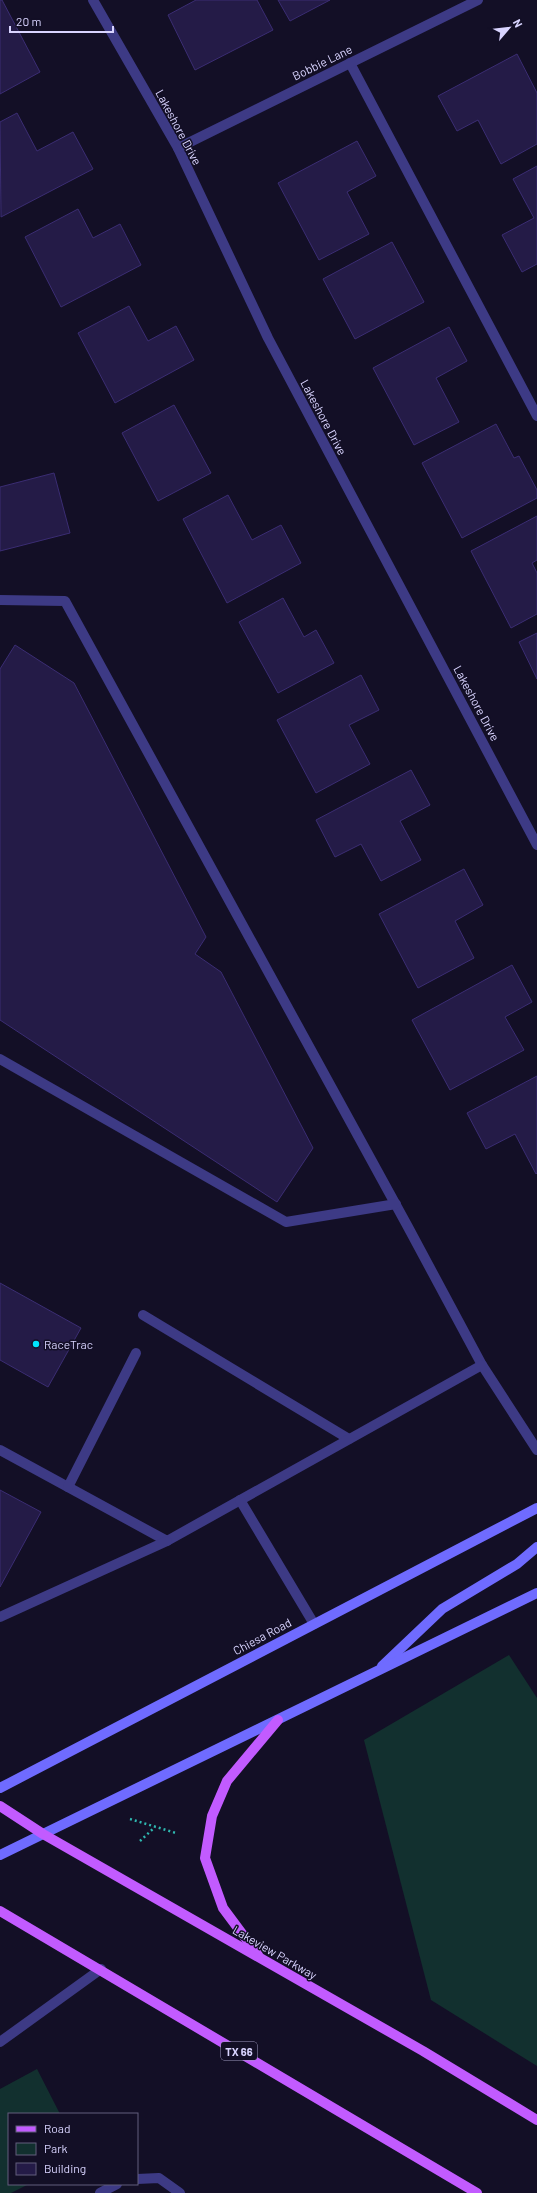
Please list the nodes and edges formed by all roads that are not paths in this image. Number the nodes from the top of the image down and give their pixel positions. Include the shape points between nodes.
1 (93, 0) edge
2 (478, 0) edge
3 (350, 63) junction
4 (178, 148) junction
5 (537, 416) edge
6 (0, 600) edge
7 (537, 845) edge
8 (0, 1059) edge
9 (396, 1204) junction
10 (143, 1315) dead end
11 (136, 1353) dead end
12 (482, 1365) junction
13 (349, 1439) junction
14 (0, 1450) edge
15 (537, 1450) edge
16 (68, 1487) junction
17 (240, 1500) junction
18 (537, 1508) edge
19 (167, 1541) junction
20 (537, 1547) edge
21 (537, 1593) edge
22 (0, 1618) edge
23 (314, 1624) junction
24 (375, 1673) junction
25 (278, 1720) junction
26 (0, 1788) edge
27 (0, 1806) edge
28 (43, 1834) junction
29 (0, 1856) edge
30 (0, 1911) edge
31 (260, 1958) junction
32 (101, 1969) junction
33 (0, 2042) edge
34 (537, 2120) edge
35 (138, 2179) edge
36 (115, 2185) edge
37 (100, 2193) edge
38 (180, 2193) edge
39 (477, 2193) edge

1 - 4 street, Lakeshore Drive
2 - 3 street, Bobbie Lane
3 - 4 street, Bobbie Lane
3 - 5 street
4 - 7 street, Lakeshore Drive via 268,338
6 - 9 street via 65,601
8 - 9 street via 286,1222
9 - 12 street
10 - 13 street
11 - 16 street
12 - 13 street
12 - 15 street
13 - 17 street
14 - 16 street
16 - 19 street
17 - 19 street
17 - 23 street
18 - 23 main road, Chiesa Road
19 - 22 street
20 - 24 main road via 517,1564 442,1609
21 - 24 main road
23 - 26 main road, Chiesa Road
24 - 25 main road
25 - 28 main road
25 - 31 main road via 227,1781 212,1816 205,1858 223,1908
27 - 28 main road, Lakeview Parkway
28 - 29 main road
28 - 31 main road, Lakeview Parkway
30 - 32 main road, TX 66
31 - 34 main road, Lakeview Parkway via 423,2051
32 - 33 street
32 - 39 main road, TX 66
35 - 38 street via 159,2178
36 - 37 street

